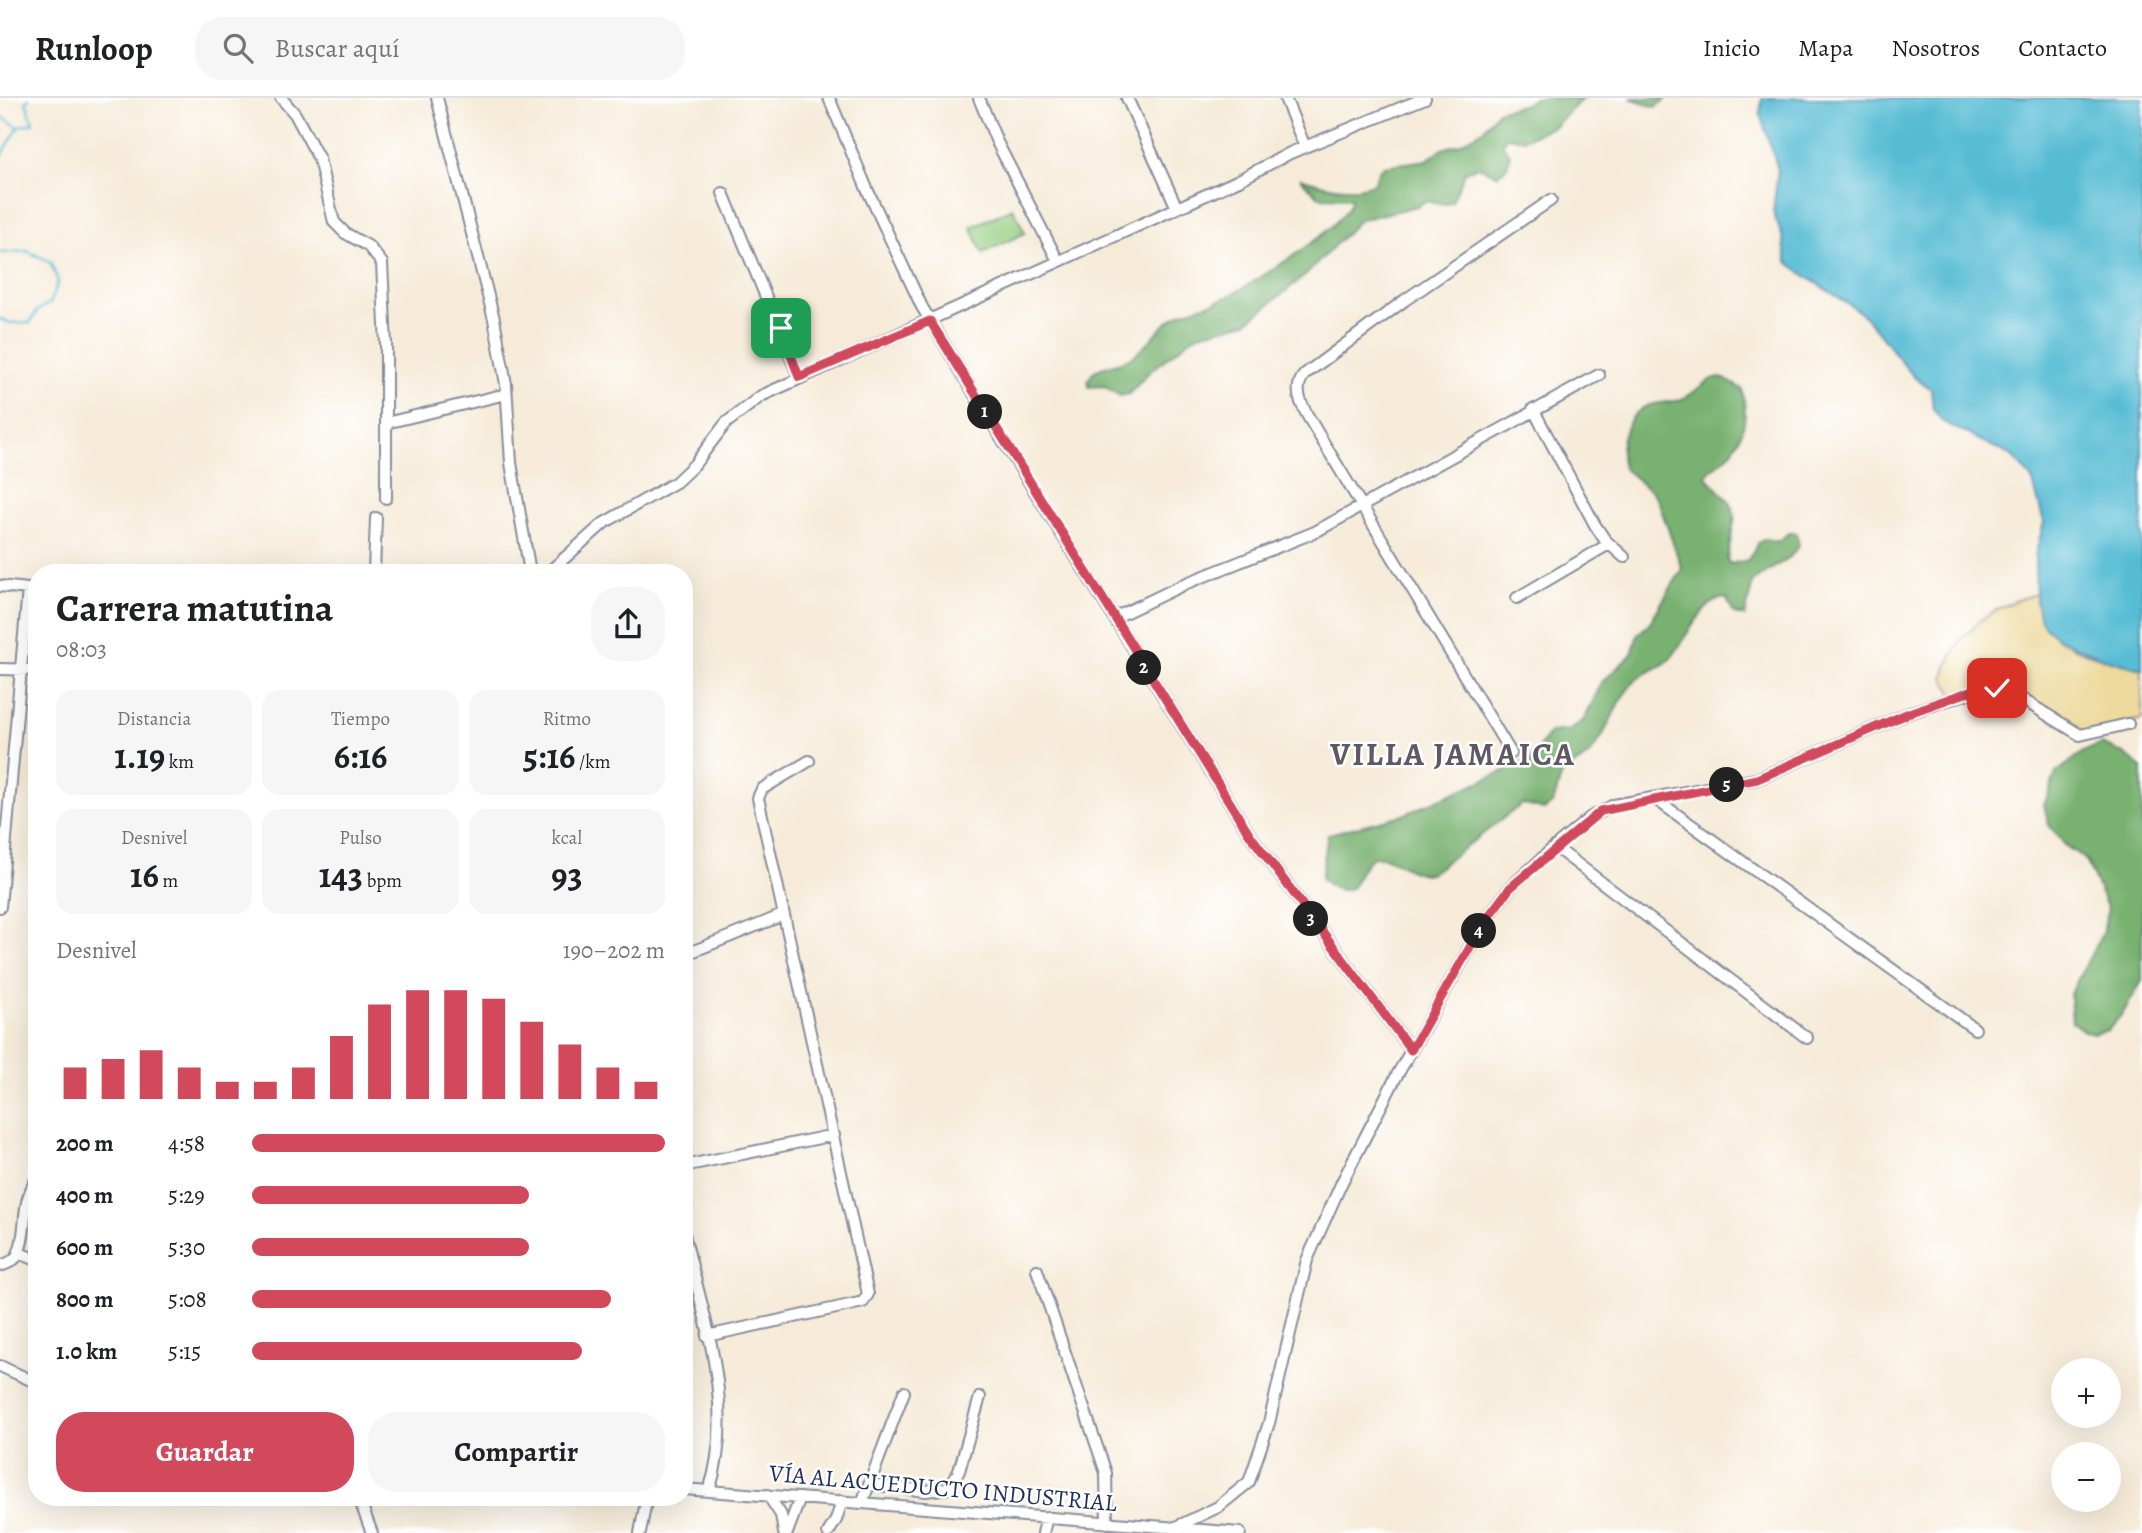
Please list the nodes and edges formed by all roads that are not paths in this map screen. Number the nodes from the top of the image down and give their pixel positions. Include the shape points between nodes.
1 (281, 98) edge
2 (438, 98) edge
3 (829, 98) edge
4 (979, 98) edge
5 (1127, 98) edge
6 (1285, 98) edge
7 (1424, 98) edge
8 (1305, 147) junction
9 (723, 193) dead end
10 (1551, 200) dead end
11 (1177, 208) junction
12 (1058, 261) junction
13 (930, 321) junction
14 (1598, 375) dead end
15 (799, 377) junction
16 (506, 394) junction
17 (1533, 409) junction
18 (386, 423) junction
19 (386, 498) dead end
20 (1362, 505) junction
21 (376, 518) dead end
22 (1609, 544) junction
23 (1624, 557) dead end
24 (374, 564) edge
25 (529, 564) edge
26 (558, 564) edge
27 (0, 586) edge
28 (28, 590) edge
29 (1517, 598) dead end
30 (1114, 618) junction
31 (28, 622) edge
32 (0, 669) edge
33 (22, 671) junction
34 (28, 671) edge
35 (2128, 724) dead end
36 (1511, 753) dead end
37 (809, 761) dead end
38 (1654, 798) junction
39 (4, 808) edge
40 (1555, 847) junction
41 (1, 885) edge
42 (0, 907) edge
43 (783, 915) junction
44 (693, 951) edge
45 (1975, 1029) dead end
46 (1807, 1038) dead end
47 (1411, 1050) junction
48 (834, 1135) junction
49 (693, 1164) edge
50 (28, 1196) edge
51 (19, 1253) junction
52 (28, 1256) edge
53 (0, 1266) edge
54 (1037, 1270) dead end
55 (693, 1272) edge
56 (708, 1336) junction
57 (0, 1366) edge
58 (28, 1379) edge
59 (904, 1392) dead end
60 (980, 1396) dead end
61 (869, 1484) junction
62 (693, 1489) edge
63 (709, 1490) junction
64 (768, 1495) junction
65 (800, 1498) junction
66 (842, 1501) junction
67 (862, 1503) junction
68 (362, 1506) edge
69 (645, 1506) edge
70 (1046, 1517) junction
71 (1107, 1523) junction
72 (1174, 1528) junction
73 (1152, 1530) edge
74 (1217, 1532) edge
75 (372, 1533) edge
76 (640, 1533) edge
77 (786, 1533) edge
78 (828, 1533) edge
79 (1043, 1533) edge
80 (1240, 1533) edge

1 - 18 street via 319,159 334,222 368,246 382,263
2 - 16 street via 494,319
3 - 13 street
4 - 12 street
5 - 11 street
6 - 8 street
7 - 8 street
8 - 11 street
9 - 15 street
10 - 20 street via 1300,379 1303,406
11 - 12 street
12 - 13 street
13 - 15 street
13 - 30 street
14 - 17 street
15 - 26 street via 745,405 676,482 604,523
16 - 18 street
16 - 25 street via 511,463
17 - 20 street
17 - 22 street
18 - 19 street
20 - 30 street via 1292,542 1187,583
20 - 36 street
21 - 24 street
22 - 23 street
22 - 29 street
27 - 28 street
30 - 47 street via 1250,835
31 - 33 street
32 - 33 street
33 - 34 street
33 - 39 street
35 - 38 street via 2080,735 2009,691 1986,687 1909,713 1757,779
37 - 43 street via 762,789 758,798
38 - 40 street via 1601,811
38 - 45 street
39 - 41 street
40 - 46 street
40 - 47 street via 1498,904
41 - 42 street
43 - 44 street
43 - 48 street
47 - 72 street via 1307,1260 1266,1433 1249,1482 1225,1504
48 - 49 street
48 - 56 street via 867,1299
50 - 51 street
51 - 52 street
51 - 53 street
54 - 71 street via 1106,1473
55 - 56 street
56 - 63 street via 718,1391 720,1438
57 - 58 street
59 - 61 street
60 - 61 street via 959,1471 949,1488 926,1491
61 - 67 street
62 - 63 street, VÍA AL ACUEDUCTO INDUSTRIAL
63 - 64 street, VÍA AL ACUEDUCTO INDUSTRIAL
64 - 65 street, VÍA AL ACUEDUCTO INDUSTRIAL
64 - 77 street
65 - 66 street, VÍA AL ACUEDUCTO INDUSTRIAL
65 - 77 street
66 - 67 street, VÍA AL ACUEDUCTO INDUSTRIAL
66 - 78 street
67 - 70 street, VÍA AL ACUEDUCTO INDUSTRIAL
68 - 75 street
69 - 76 street
70 - 71 street, VÍA AL ACUEDUCTO INDUSTRIAL
70 - 79 street
71 - 73 street, VÍA AL ACUEDUCTO INDUSTRIAL
72 - 73 street, VÍA AL ACUEDUCTO INDUSTRIAL
72 - 74 street, VÍA AL ACUEDUCTO INDUSTRIAL
74 - 80 street, VÍA AL ACUEDUCTO INDUSTRIAL

